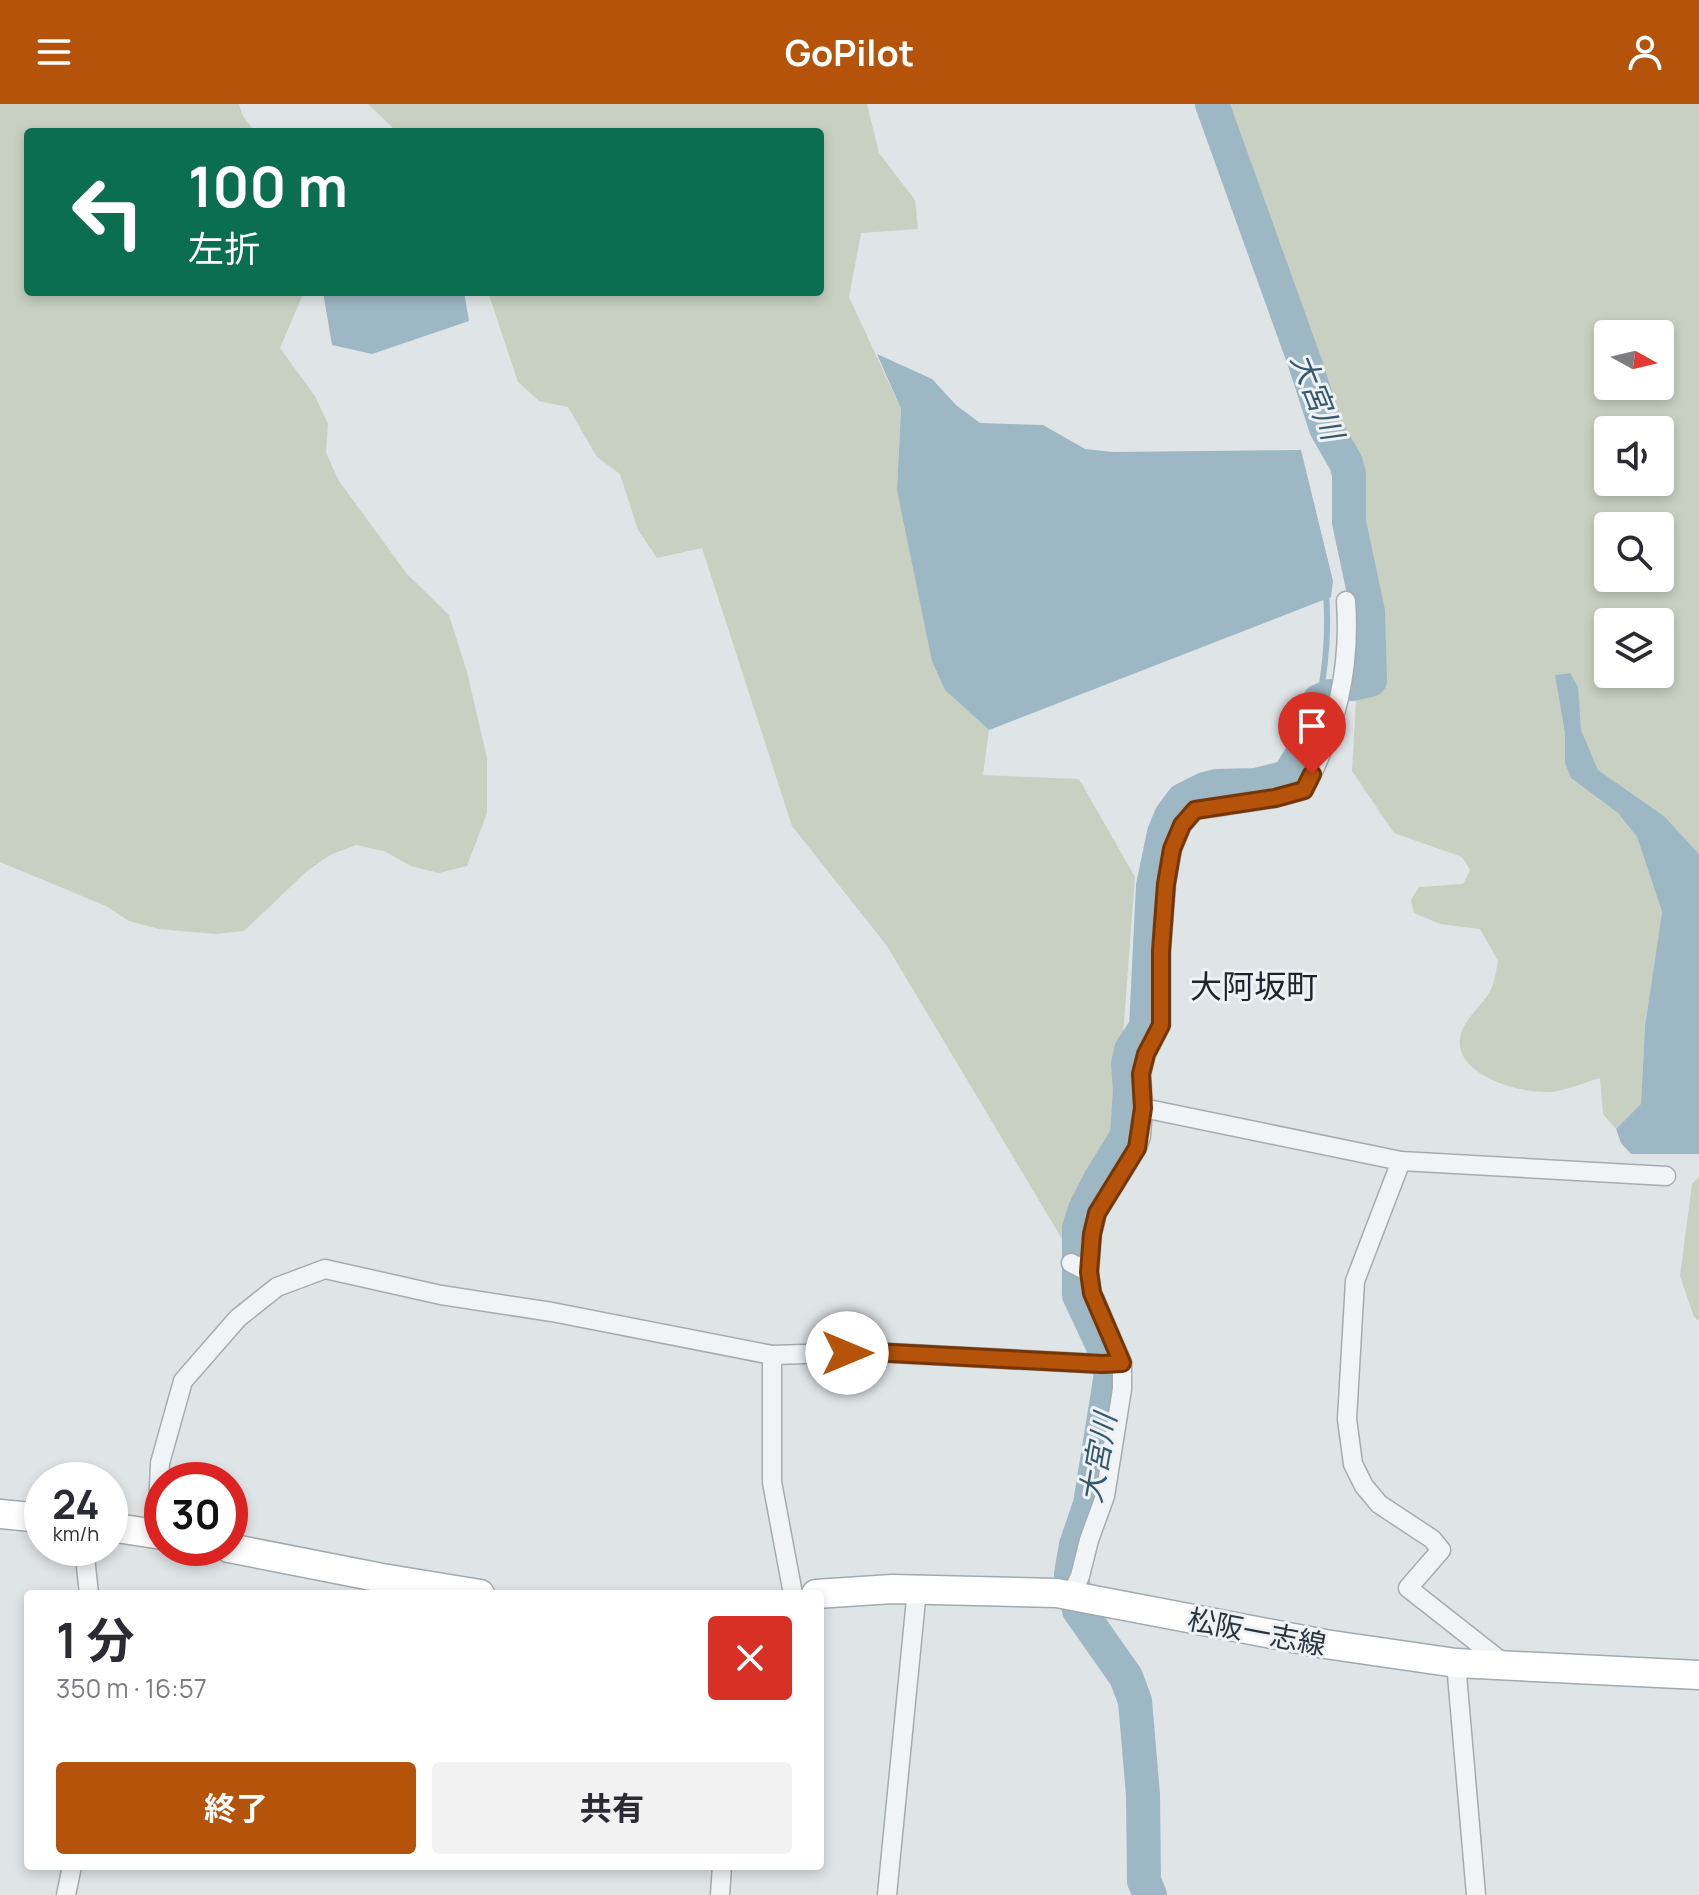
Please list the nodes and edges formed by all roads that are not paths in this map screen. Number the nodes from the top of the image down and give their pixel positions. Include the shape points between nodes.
1 (1346, 601) dead end
2 (1143, 1108) junction
3 (1401, 1161) junction
4 (1666, 1176) dead end
5 (772, 1355) junction
6 (1115, 1363) junction
7 (160, 1462) edge
8 (0, 1514) edge
9 (24, 1516) edge
10 (248, 1552) edge
11 (86, 1566) edge
12 (917, 1589) junction
13 (89, 1590) edge
14 (456, 1590) edge
15 (792, 1590) edge
16 (1076, 1591) junction
17 (824, 1594) edge
18 (1456, 1663) junction
19 (1509, 1667) junction
20 (1699, 1675) edge
21 (71, 1870) edge
22 (722, 1870) edge
23 (66, 1895) edge
24 (720, 1895) edge
25 (887, 1895) edge
26 (1476, 1895) edge

1 - 2 street via 1341,698 1304,790 1195,810 1172,849 1163,914 1161,1025 1143,1064
2 - 3 street
2 - 6 street via 1137,1148 1097,1213 1083,1269
3 - 4 street
3 - 19 street via 1355,1281 1347,1419 1353,1464 1379,1504 1441,1550 1408,1588
5 - 6 street via 872,1352
5 - 7 street via 325,1269 277,1287 238,1318 183,1381
5 - 15 street via 772,1482
6 - 16 street via 1122,1389 1105,1496
8 - 9 main road
10 - 14 main road
11 - 13 street
12 - 16 main road, 松阪一志線
12 - 17 main road, 松阪一志線
12 - 25 street
16 - 18 main road, 松阪一志線 via 1325,1644
18 - 19 main road, 松阪一志線
18 - 26 street
19 - 20 main road, 松阪一志線
21 - 23 street
22 - 24 street

